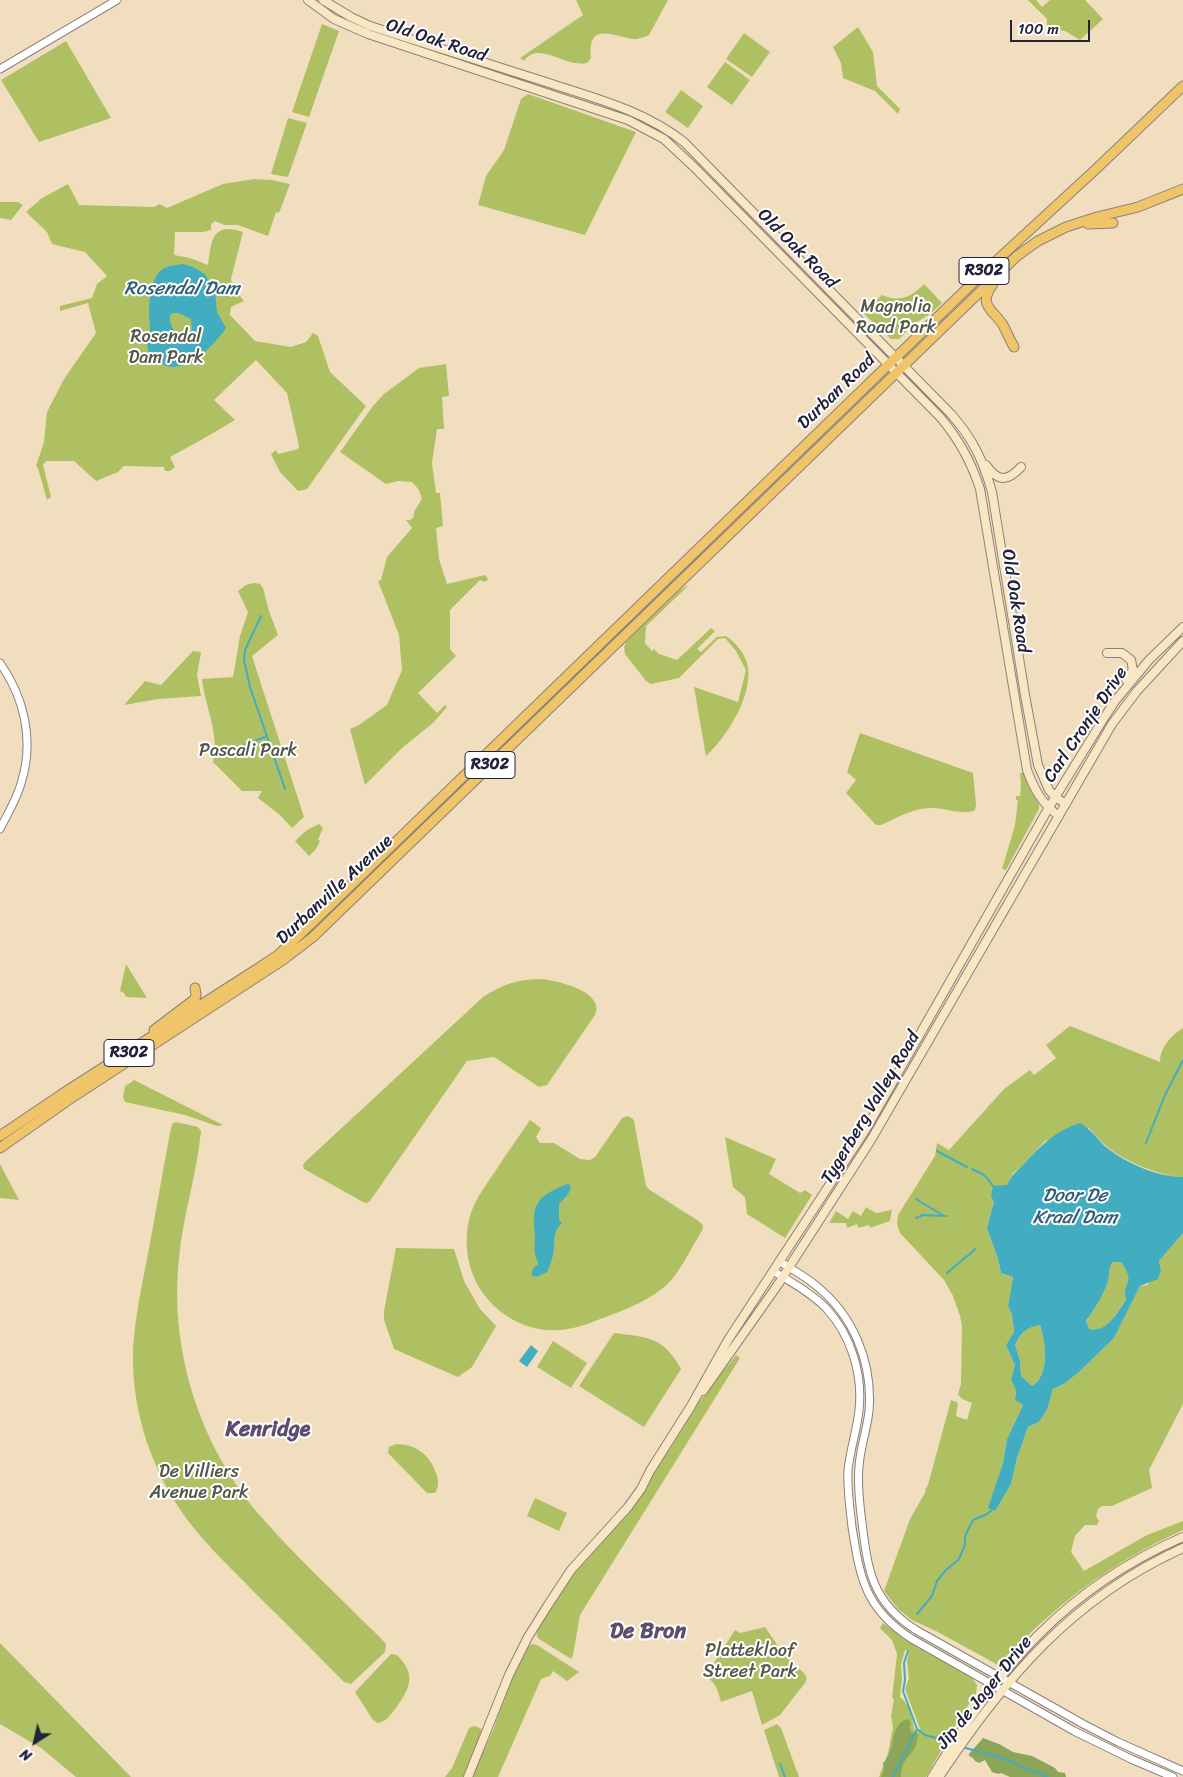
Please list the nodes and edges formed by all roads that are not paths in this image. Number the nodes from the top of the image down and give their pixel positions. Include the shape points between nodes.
1 (117, 0) edge
2 (308, 0) edge
3 (323, 0) edge
4 (0, 69) edge
5 (1183, 86) edge
6 (1183, 189) edge
7 (1113, 223) dead end
8 (1066, 227) junction
9 (1006, 266) junction
10 (1014, 347) dead end
11 (895, 357) junction
12 (888, 364) junction
13 (903, 366) junction
14 (896, 373) junction
15 (980, 455) junction
16 (1021, 467) dead end
17 (1183, 627) edge
18 (603, 641) joint
19 (1183, 641) edge
20 (610, 648) joint
21 (1107, 653) dead end
22 (0, 663) edge
23 (1025, 695) junction
24 (1115, 701) junction
25 (1019, 725) junction
26 (1038, 765) junction
27 (1062, 785) junction
28 (1055, 797) junction
29 (1066, 804) junction
30 (1048, 809) junction
31 (1059, 816) junction
32 (0, 829) edge
33 (195, 988) dead end
34 (128, 1053) junction
35 (0, 1136) edge
36 (0, 1148) edge
37 (779, 1261) junction
38 (789, 1267) junction
39 (772, 1272) junction
40 (782, 1277) junction
41 (691, 1406) junction
42 (1183, 1537) edge
43 (1183, 1548) edge
44 (1000, 1676) junction
45 (1008, 1681) junction
46 (993, 1685) junction
47 (1002, 1690) junction
48 (964, 1733) junction
49 (1183, 1771) edge
50 (468, 1777) edge
51 (938, 1777) edge
52 (1173, 1777) edge

1 - 4 street
2 - 12 main road, Old Oak Road via 334,19 368,34 628,120 664,139
3 - 11 main road, Old Oak Road via 370,26 597,99 661,125 684,142
5 - 11 main road, Durban Road / R302
6 - 8 main road, R302 via 1138,207
7 - 8 main road
8 - 9 main road, R302 via 1028,247
9 - 10 main road via 988,291 986,302
9 - 13 main road, Durban Road / R302
11 - 12 main road, Durban Road / R302
11 - 13 main road, Old Oak Road
12 - 14 main road, Old Oak Road
12 - 18 main road, Durban Road / R302
13 - 14 main road, Durban Road / R302
13 - 15 main road, Old Oak Road via 961,426
14 - 20 main road, Durban Road / R302
14 - 25 main road, Old Oak Road via 950,429 973,467 983,501
15 - 16 main road via 999,478 1010,477
15 - 23 main road, Old Oak Road via 992,492
17 - 24 main road, Carl Cronje Drive via 1149,660
18 - 34 main road, Durbanville Avenue / R302 via 278,955
19 - 29 main road, Carl Cronje Drive via 1125,705
20 - 36 main road, Durbanville Avenue / R302 via 297,950
21 - 24 main road via 1125,655 1133,665
22 - 32 street via 20,702 26,723 27,749 17,796
23 - 25 main road via 1024,720
23 - 26 main road, Old Oak Road
24 - 27 main road, Carl Cronje Drive
25 - 30 main road, Old Oak Road via 1027,770
26 - 27 main road via 1049,783
26 - 28 main road, Old Oak Road
27 - 28 main road, Carl Cronje Drive
28 - 29 main road, Old Oak Road
28 - 30 main road, Carl Cronje Drive
29 - 31 main road, Carl Cronje Drive
30 - 31 main road, Old Oak Road
30 - 37 main road, Tygerberg Valley Road via 866,1129
31 - 38 main road, Tygerberg Valley Road via 896,1099
33 - 34 main road via 193,1000
34 - 35 main road, Durbanville Avenue / R302
37 - 38 street
37 - 39 main road, Tygerberg Valley Road
38 - 40 main road, Tygerberg Valley Road
38 - 44 street via 814,1283 835,1304 855,1334 862,1354 869,1409 858,1468 859,1497 868,1567 878,1592 891,1610 911,1626
39 - 40 street
39 - 41 main road, Tygerberg Valley Road
40 - 41 main road, Tygerberg Valley Road
40 - 46 street via 826,1308 840,1327 855,1359 859,1409 848,1469 848,1489 858,1564 866,1590 879,1612 900,1631
41 - 50 main road, Tygerberg Valley Road via 650,1471 564,1580 528,1637 504,1685
42 - 44 main road, Jip de Jager Drive via 1135,1561 1083,1596 1040,1633
43 - 45 main road, Jip de Jager Drive via 1133,1574 1089,1604 1046,1641
44 - 45 street
44 - 46 main road, Jip de Jager Drive
45 - 47 main road, Jip de Jager Drive
45 - 49 street via 1085,1725
46 - 47 street
46 - 48 main road, Jip de Jager Drive
47 - 48 main road, Jip de Jager Drive
47 - 52 street via 1084,1736
48 - 51 main road, Jip de Jager Drive

